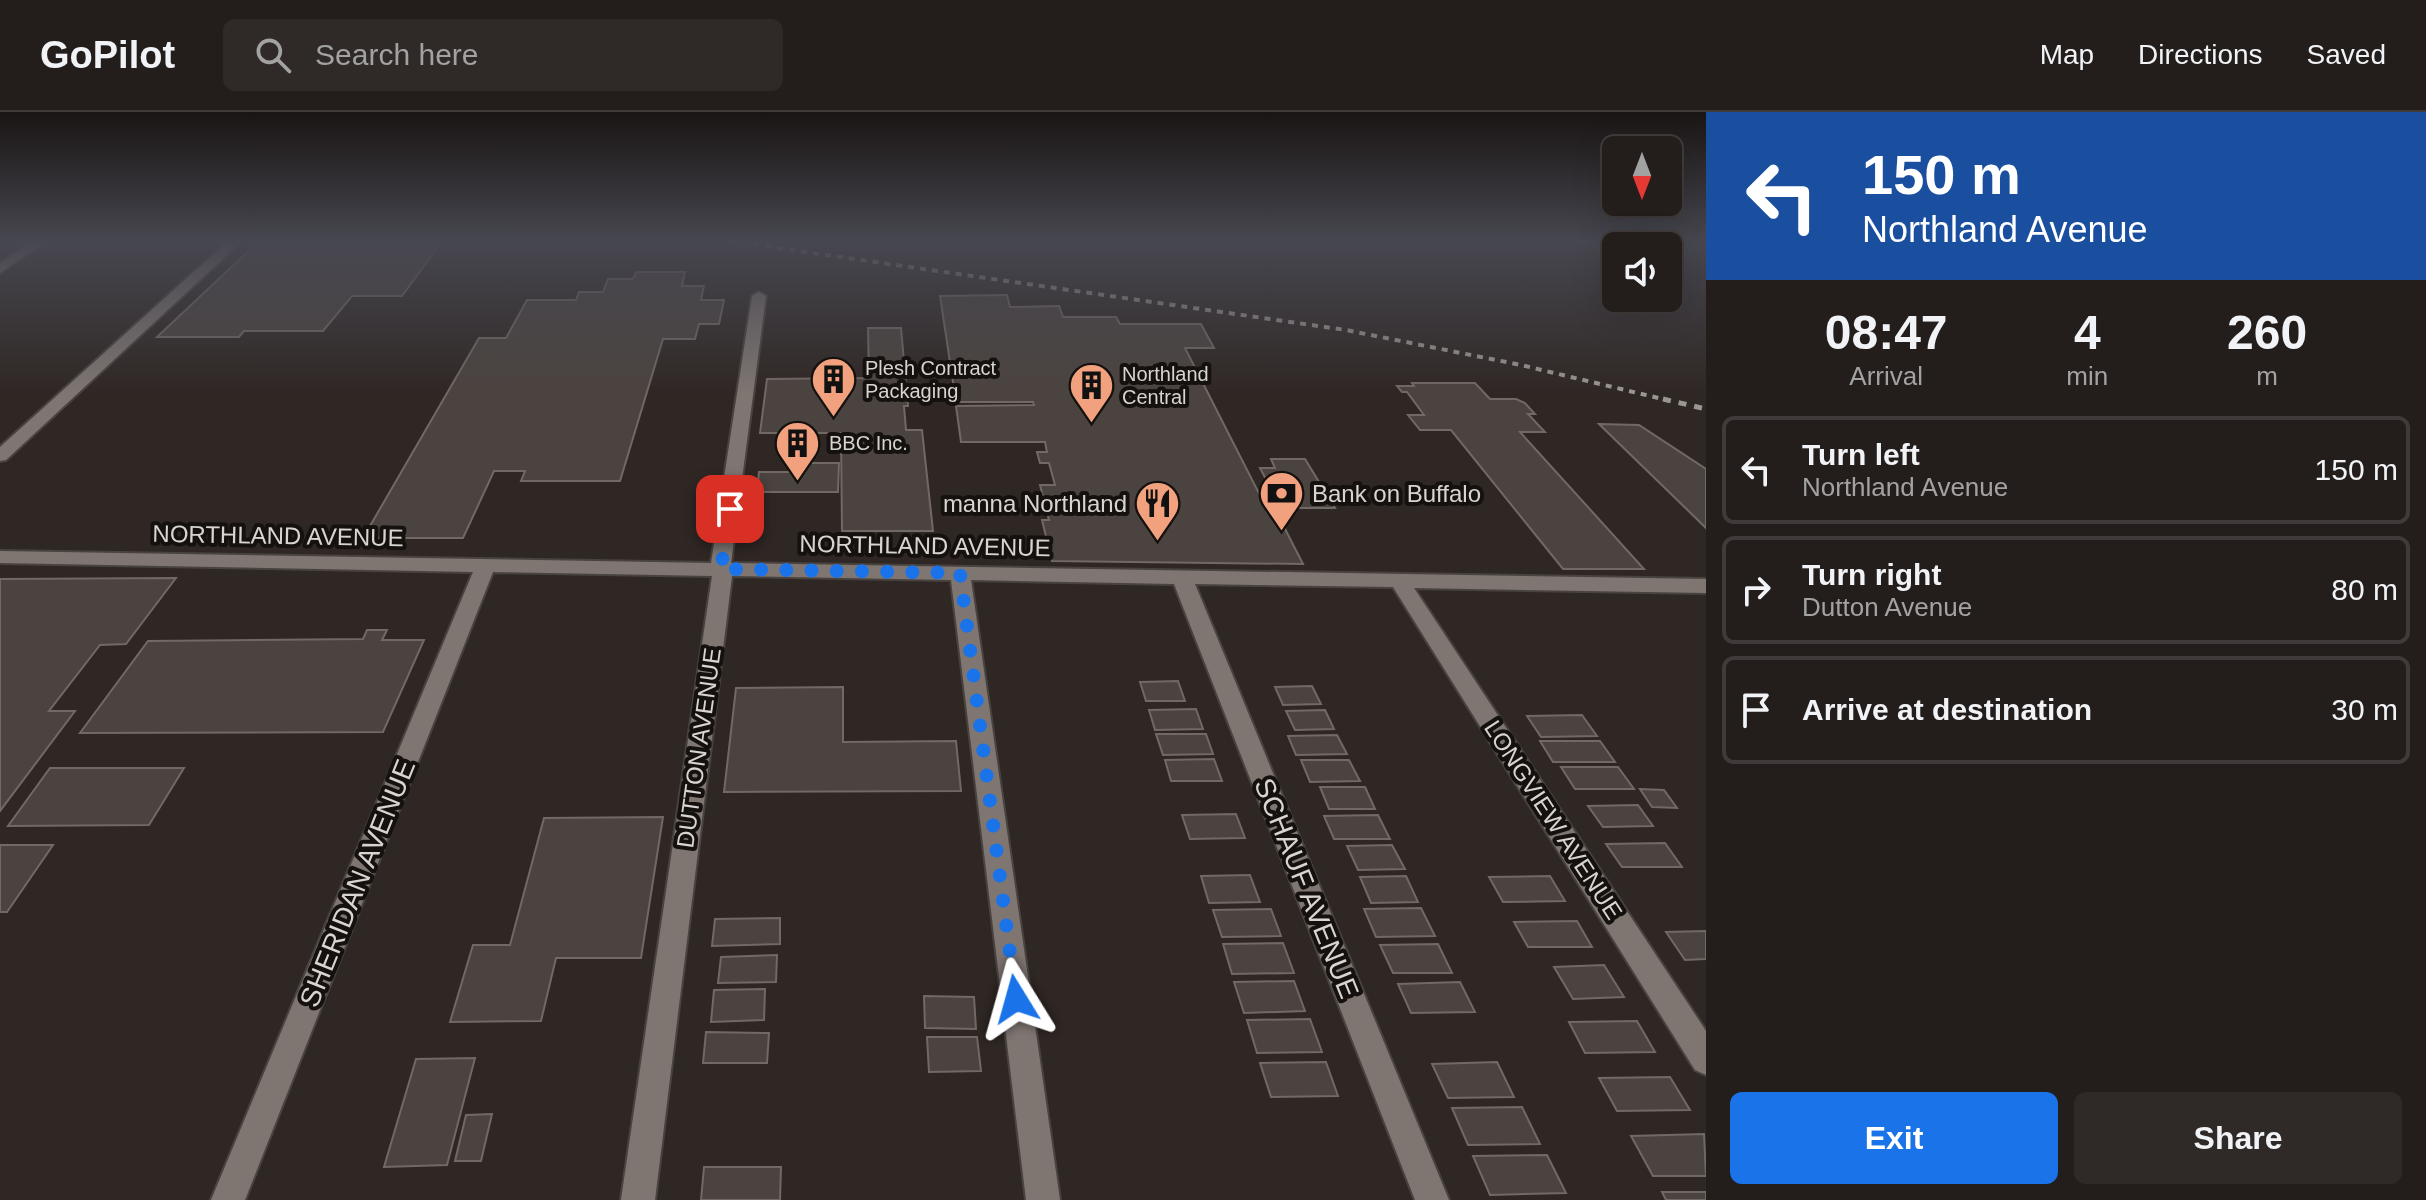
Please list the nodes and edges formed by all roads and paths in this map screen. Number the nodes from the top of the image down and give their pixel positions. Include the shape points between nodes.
1 (180, 292) edge
2 (759, 296) dead end
3 (0, 456) edge
4 (0, 557) edge
5 (486, 565) junction
6 (721, 569) junction
7 (960, 573) junction
8 (1182, 577) junction
9 (1399, 581) junction
10 (1706, 586) edge
11 (1706, 1059) edge
12 (228, 1200) edge
13 (638, 1200) edge
14 (1043, 1200) edge
15 (1432, 1200) edge

1 - 3 street
2 - 6 street, DUTTON AVENUE
4 - 5 street, NORTHLAND AVENUE
5 - 6 street, NORTHLAND AVENUE
5 - 12 street, SHERIDAN AVENUE
6 - 7 street, NORTHLAND AVENUE
6 - 13 street, DUTTON AVENUE
7 - 8 street, NORTHLAND AVENUE
7 - 14 street
8 - 9 street, NORTHLAND AVENUE
8 - 15 street, SCHAUF AVENUE
9 - 10 street, NORTHLAND AVENUE
9 - 11 street, LONGVIEW AVENUE

